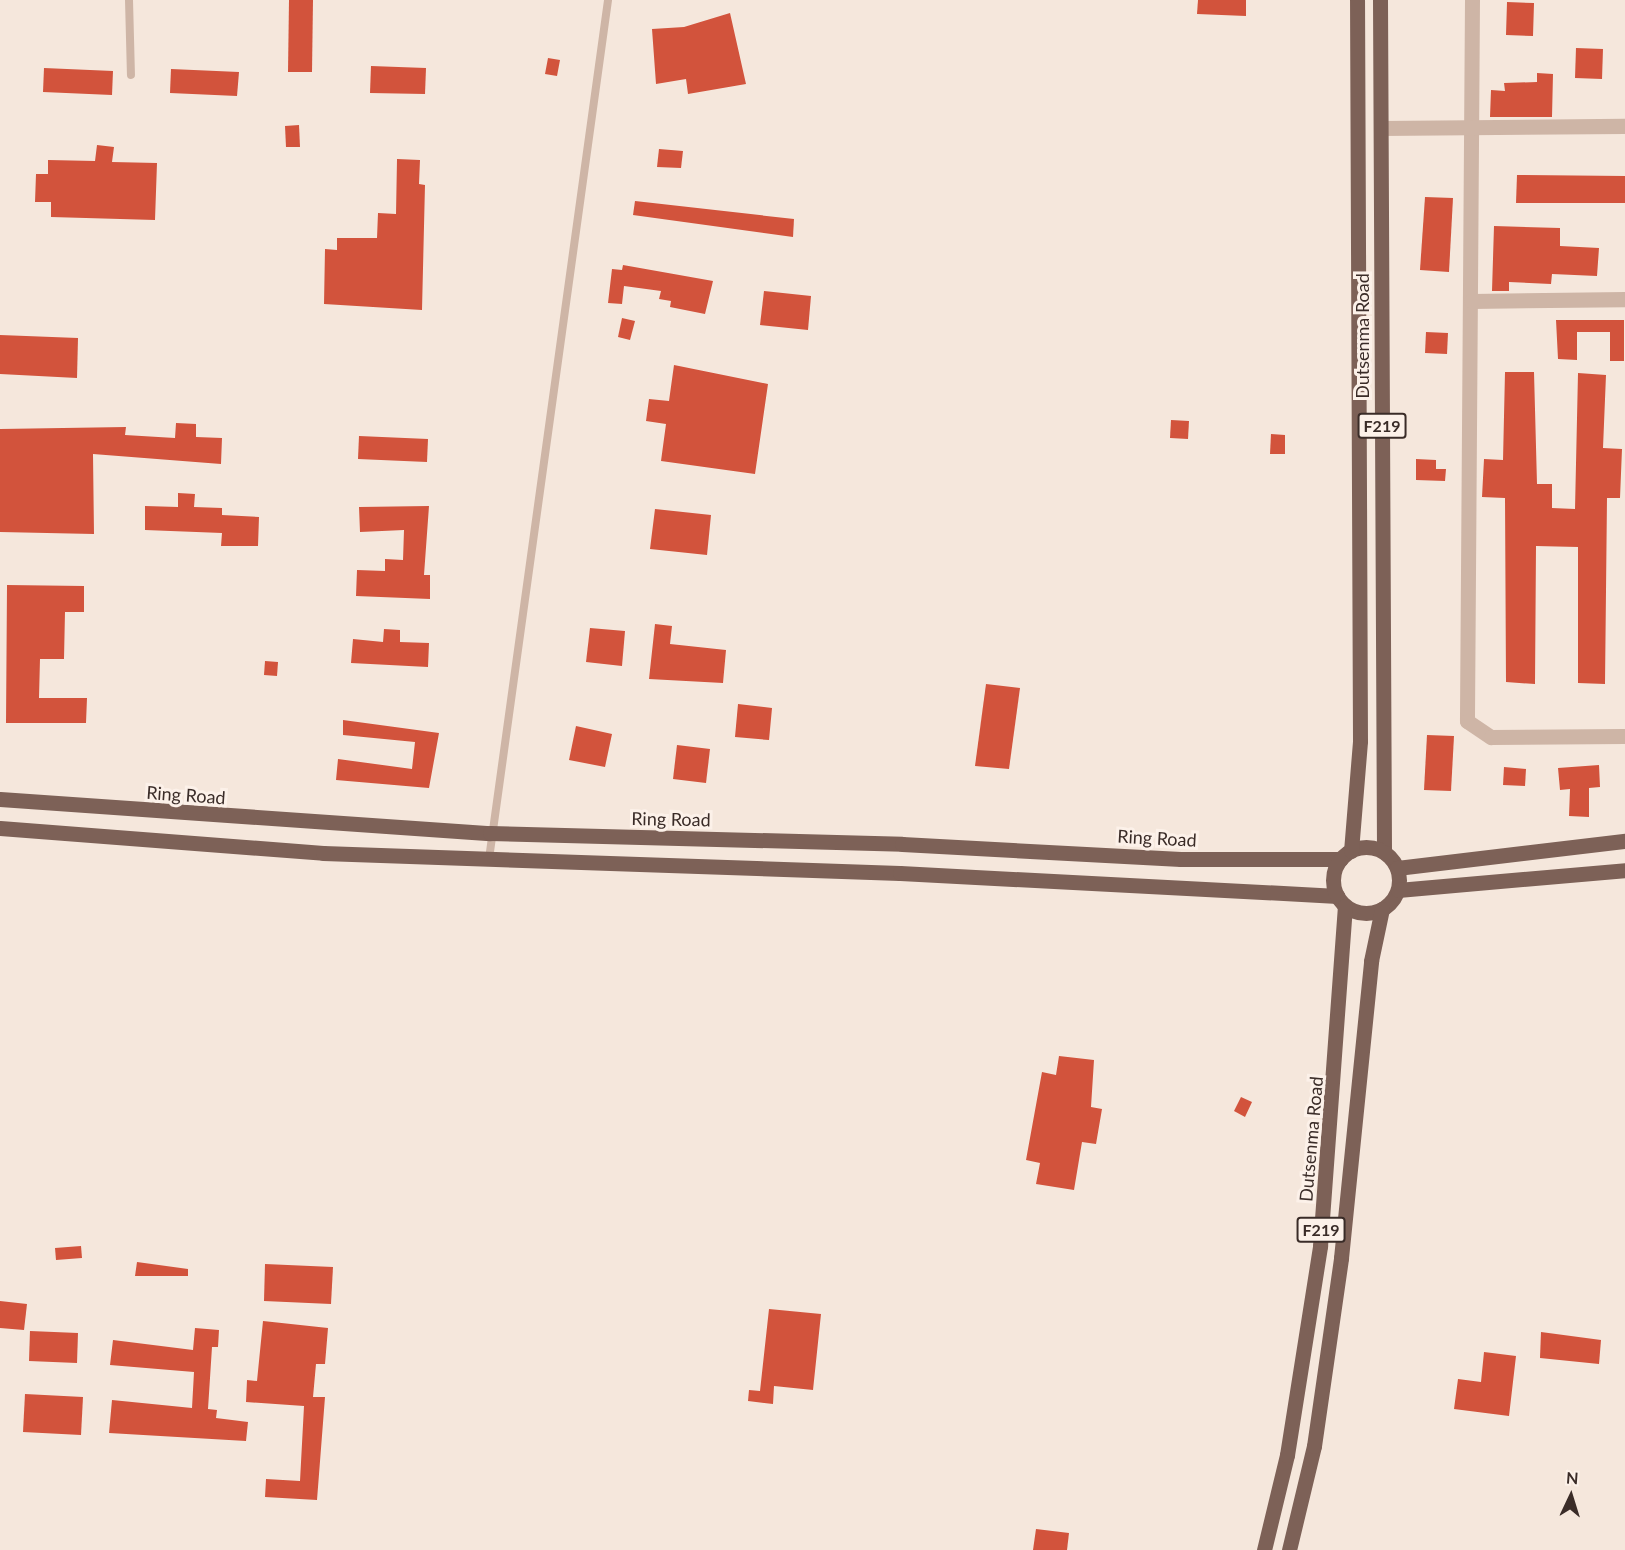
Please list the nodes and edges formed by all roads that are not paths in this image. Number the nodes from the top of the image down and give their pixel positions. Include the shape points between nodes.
1 (129, 0) edge
2 (608, 0) edge
3 (1357, 0) edge
4 (1380, 0) edge
5 (1472, 0) edge
6 (131, 75) dead end
7 (1473, 126) junction
8 (1625, 126) edge
9 (1381, 128) junction
10 (1625, 298) edge
11 (1471, 301) junction
12 (1625, 736) edge
13 (0, 799) edge
14 (0, 828) edge
15 (490, 833) junction
16 (1625, 841) edge
17 (1384, 852) junction
18 (1346, 855) junction
19 (489, 861) junction
20 (1397, 868) junction
21 (1625, 870) edge
22 (1398, 890) junction
23 (1341, 901) junction
24 (1382, 909) junction
25 (1264, 1550) edge
26 (1289, 1550) edge

1 - 6 lane
2 - 15 lane
3 - 18 main road, Dutsenma Road / F219 via 1360,741
4 - 9 main road, Dutsenma Road / F219
5 - 7 street
7 - 8 street
7 - 9 street
7 - 11 street
9 - 17 main road, Dutsenma Road / F219
10 - 11 street
11 - 12 street via 1467,721 1491,737
13 - 15 main road, Ring Road
14 - 19 main road
15 - 18 main road, Ring Road via 890,844 1181,859
15 - 19 lane
16 - 20 main road
17 - 18 main road
17 - 20 main road
18 - 23 main road, F219 via 1334,877
19 - 23 main road via 900,873
20 - 22 main road
21 - 22 main road
22 - 24 main road, F219
23 - 24 main road via 1357,912
23 - 25 main road, Dutsenma Road / F219 via 1320,1246 1287,1455
24 - 26 main road, F219 via 1371,961 1341,1258 1314,1446

